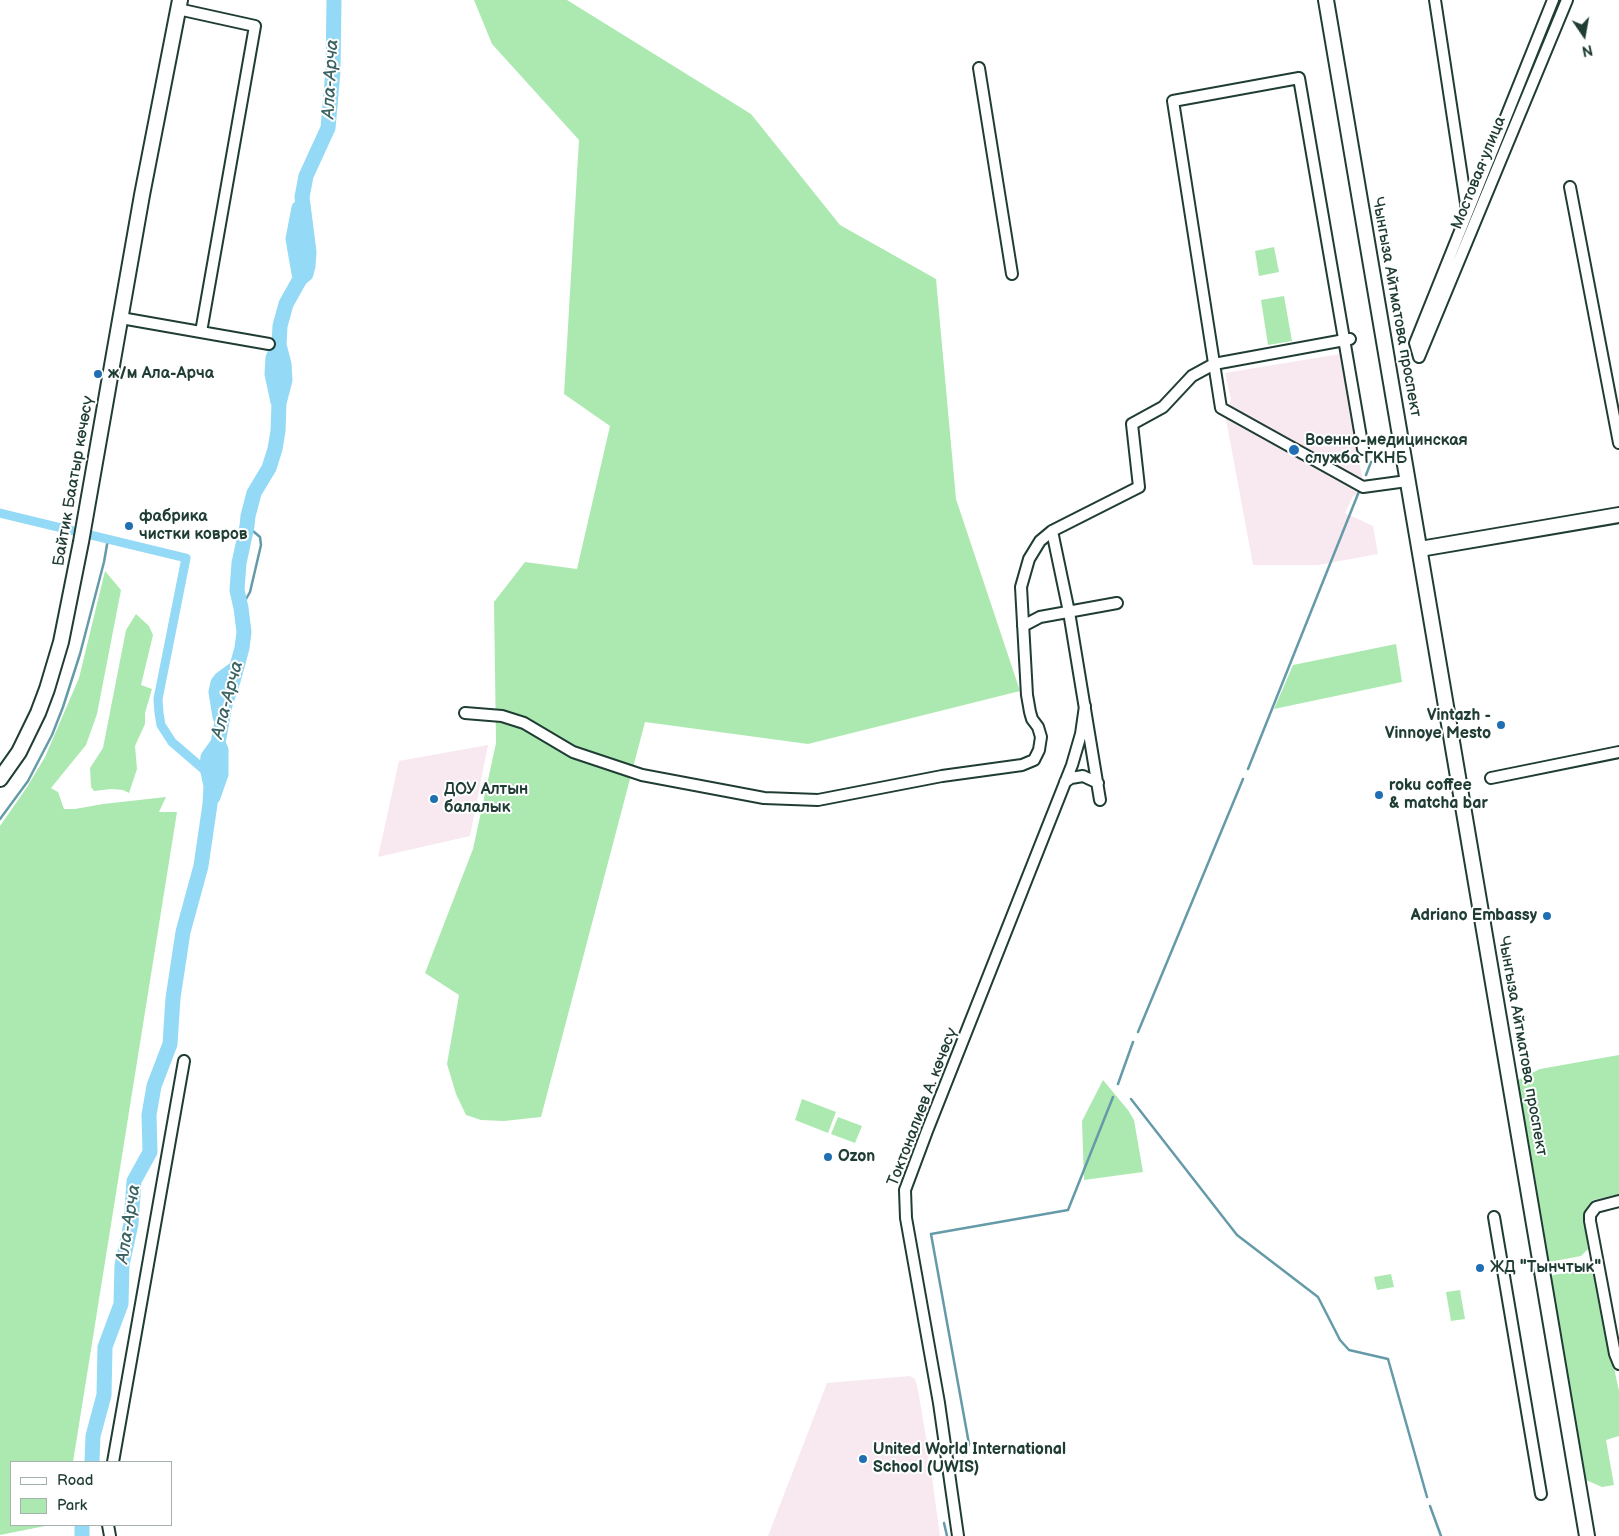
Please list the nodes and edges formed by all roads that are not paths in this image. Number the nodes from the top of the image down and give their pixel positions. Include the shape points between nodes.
1 (1326, 0) edge
2 (1435, 0) edge
3 (1552, 0) edge
4 (1567, 0) edge
5 (179, 4) edge
6 (980, 68) dead end
7 (1570, 187) dead end
8 (1467, 211) junction
9 (1012, 274) dead end
10 (121, 318) junction
11 (201, 332) junction
12 (1347, 340) junction
13 (269, 344) dead end
14 (1214, 364) junction
15 (1619, 443) edge
16 (1363, 449) dead end
17 (1407, 481) junction
18 (1619, 516) edge
19 (1052, 531) junction
20 (1420, 549) junction
21 (1117, 603) dead end
22 (1069, 612) junction
23 (1023, 626) junction
24 (1085, 706) junction
25 (465, 713) dead end
26 (1619, 752) edge
27 (1491, 778) dead end
28 (0, 780) edge
29 (1065, 782) junction
30 (1098, 783) junction
31 (1100, 800) dead end
32 (184, 1061) dead end
33 (1619, 1201) edge
34 (1494, 1217) dead end
35 (1619, 1364) edge
36 (113, 1461) edge
37 (1541, 1494) dead end
38 (958, 1536) edge
39 (1587, 1536) edge

1 - 17 main road, Чынгыза Айтматова проспект
2 - 8 street
3 - 8 street
4 - 8 street, Мостовая улица via 1417,352 1415,343
5 - 10 main road, Байтик Баатыр көчөсү
5 - 11 street via 255,26
6 - 9 street
7 - 15 street
10 - 11 street
10 - 28 main road, Байтик Баатыр көчөсү via 61,642 38,713
11 - 13 street
12 - 14 street
12 - 14 street via 1299,78 1173,101
12 - 16 street
14 - 17 street via 1220,408 1364,487
14 - 19 street via 1192,376 1163,407 1132,424 1139,487
17 - 20 main road, Чынгыза Айтматова проспект
18 - 20 main road
19 - 22 street
19 - 23 street via 1040,540 1024,574 1021,587
20 - 39 main road, Чынгыза Айтматова проспект
21 - 22 street
22 - 23 street via 1040,617
22 - 24 street
23 - 25 street via 1027,695 1032,719 1041,738 1034,760 818,800 764,798 642,775 573,752 524,723 502,716
24 - 29 street, Токтоналиев А. көчөсү via 1077,750
24 - 30 street
26 - 27 street
29 - 30 street via 1083,776
29 - 38 street, Токтоналиев А. көчөсү via 905,1190 906,1218 939,1403
30 - 31 street
32 - 36 street
33 - 35 street via 1596,1207 1590,1221
34 - 37 street

